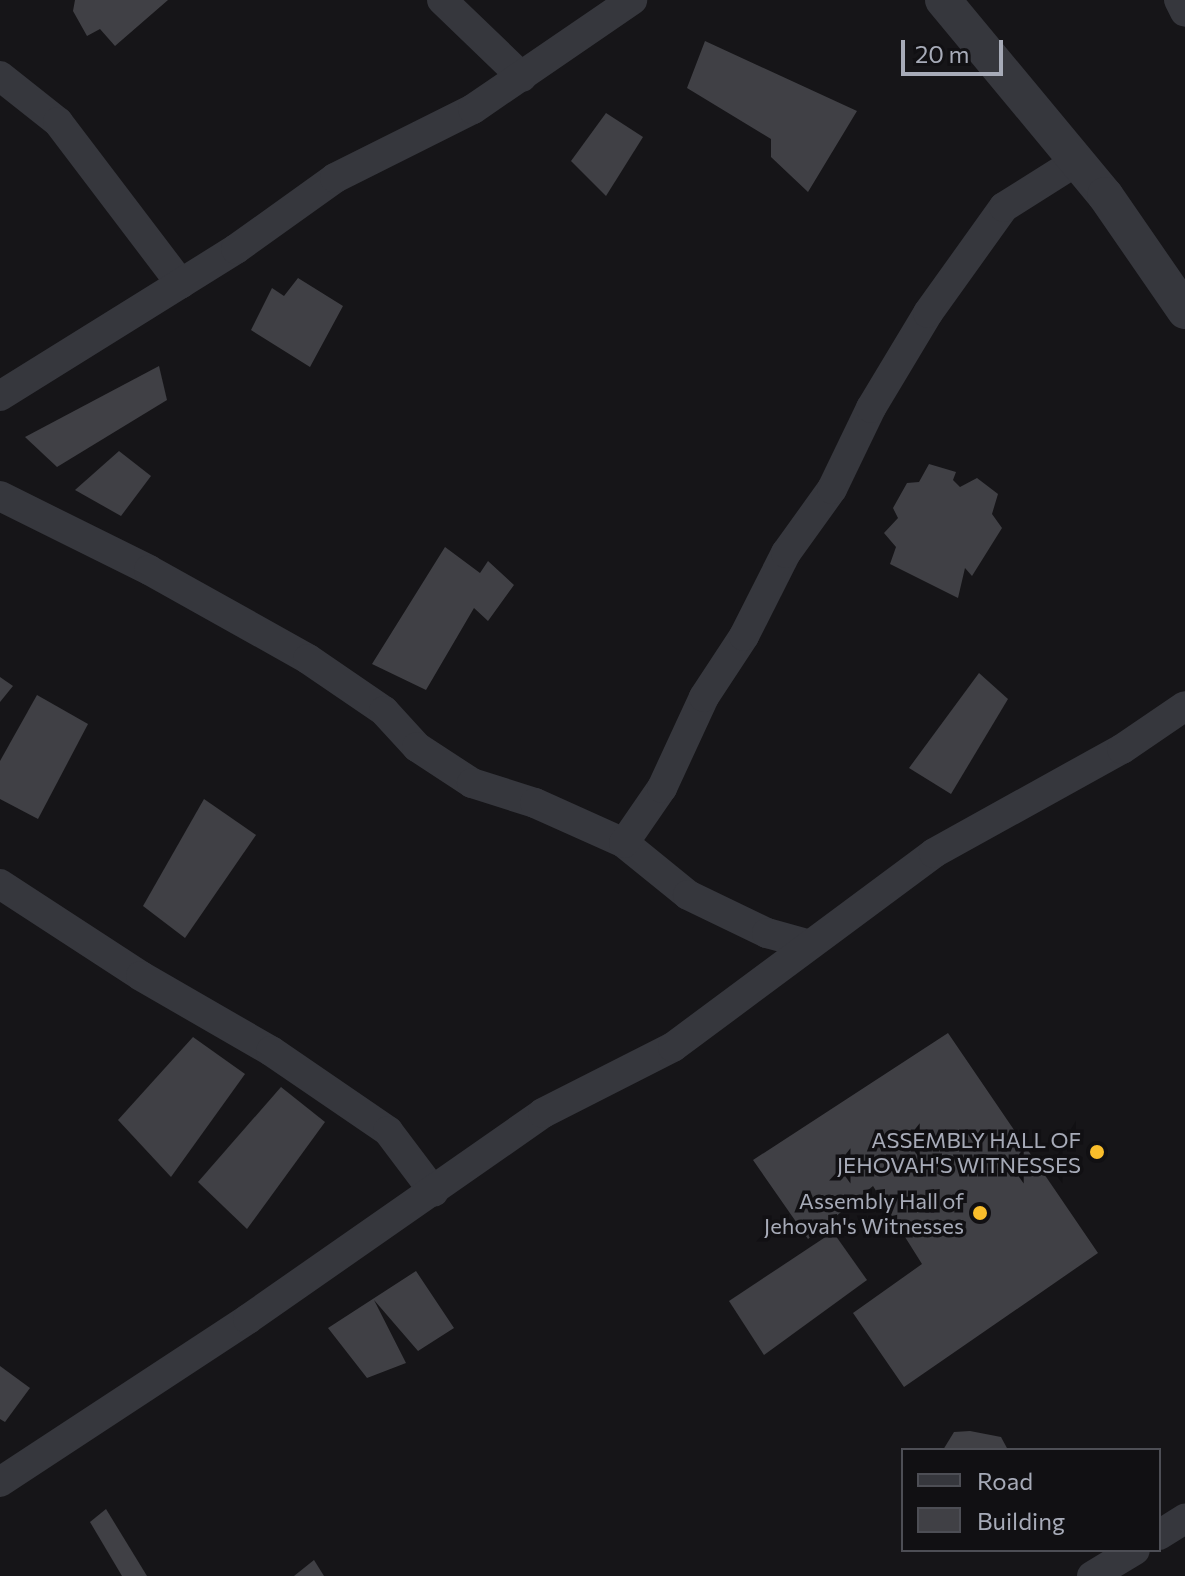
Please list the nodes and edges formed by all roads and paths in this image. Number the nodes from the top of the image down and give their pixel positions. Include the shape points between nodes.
1 (442, 0) edge
2 (632, 0) edge
3 (943, 0) edge
4 (1179, 0) edge
5 (1185, 12) edge
6 (0, 76) edge
7 (522, 77) junction
8 (1077, 161) junction
9 (181, 284) junction
10 (1185, 311) edge
11 (0, 396) edge
12 (0, 496) edge
13 (1185, 706) edge
14 (624, 843) junction
15 (0, 884) edge
16 (807, 944) junction
17 (434, 1192) junction
18 (0, 1482) edge
19 (1132, 1552) edge
20 (1092, 1576) edge

1 - 7 street
2 - 7 street
3 - 8 street
4 - 5 street
6 - 9 street via 58,122
7 - 9 street via 473,109 335,178
8 - 10 street
8 - 14 street via 1004,207 928,313 871,408 832,489 786,553 744,636 704,697 662,788
9 - 11 street
12 - 14 street via 149,570 308,659 384,711 417,747 472,783 535,803
13 - 16 street via 1122,749 934,853
14 - 16 street via 688,895 767,933
15 - 17 street via 141,976 271,1051 388,1131
16 - 17 street via 673,1047 543,1113
17 - 18 street
19 - 20 street

